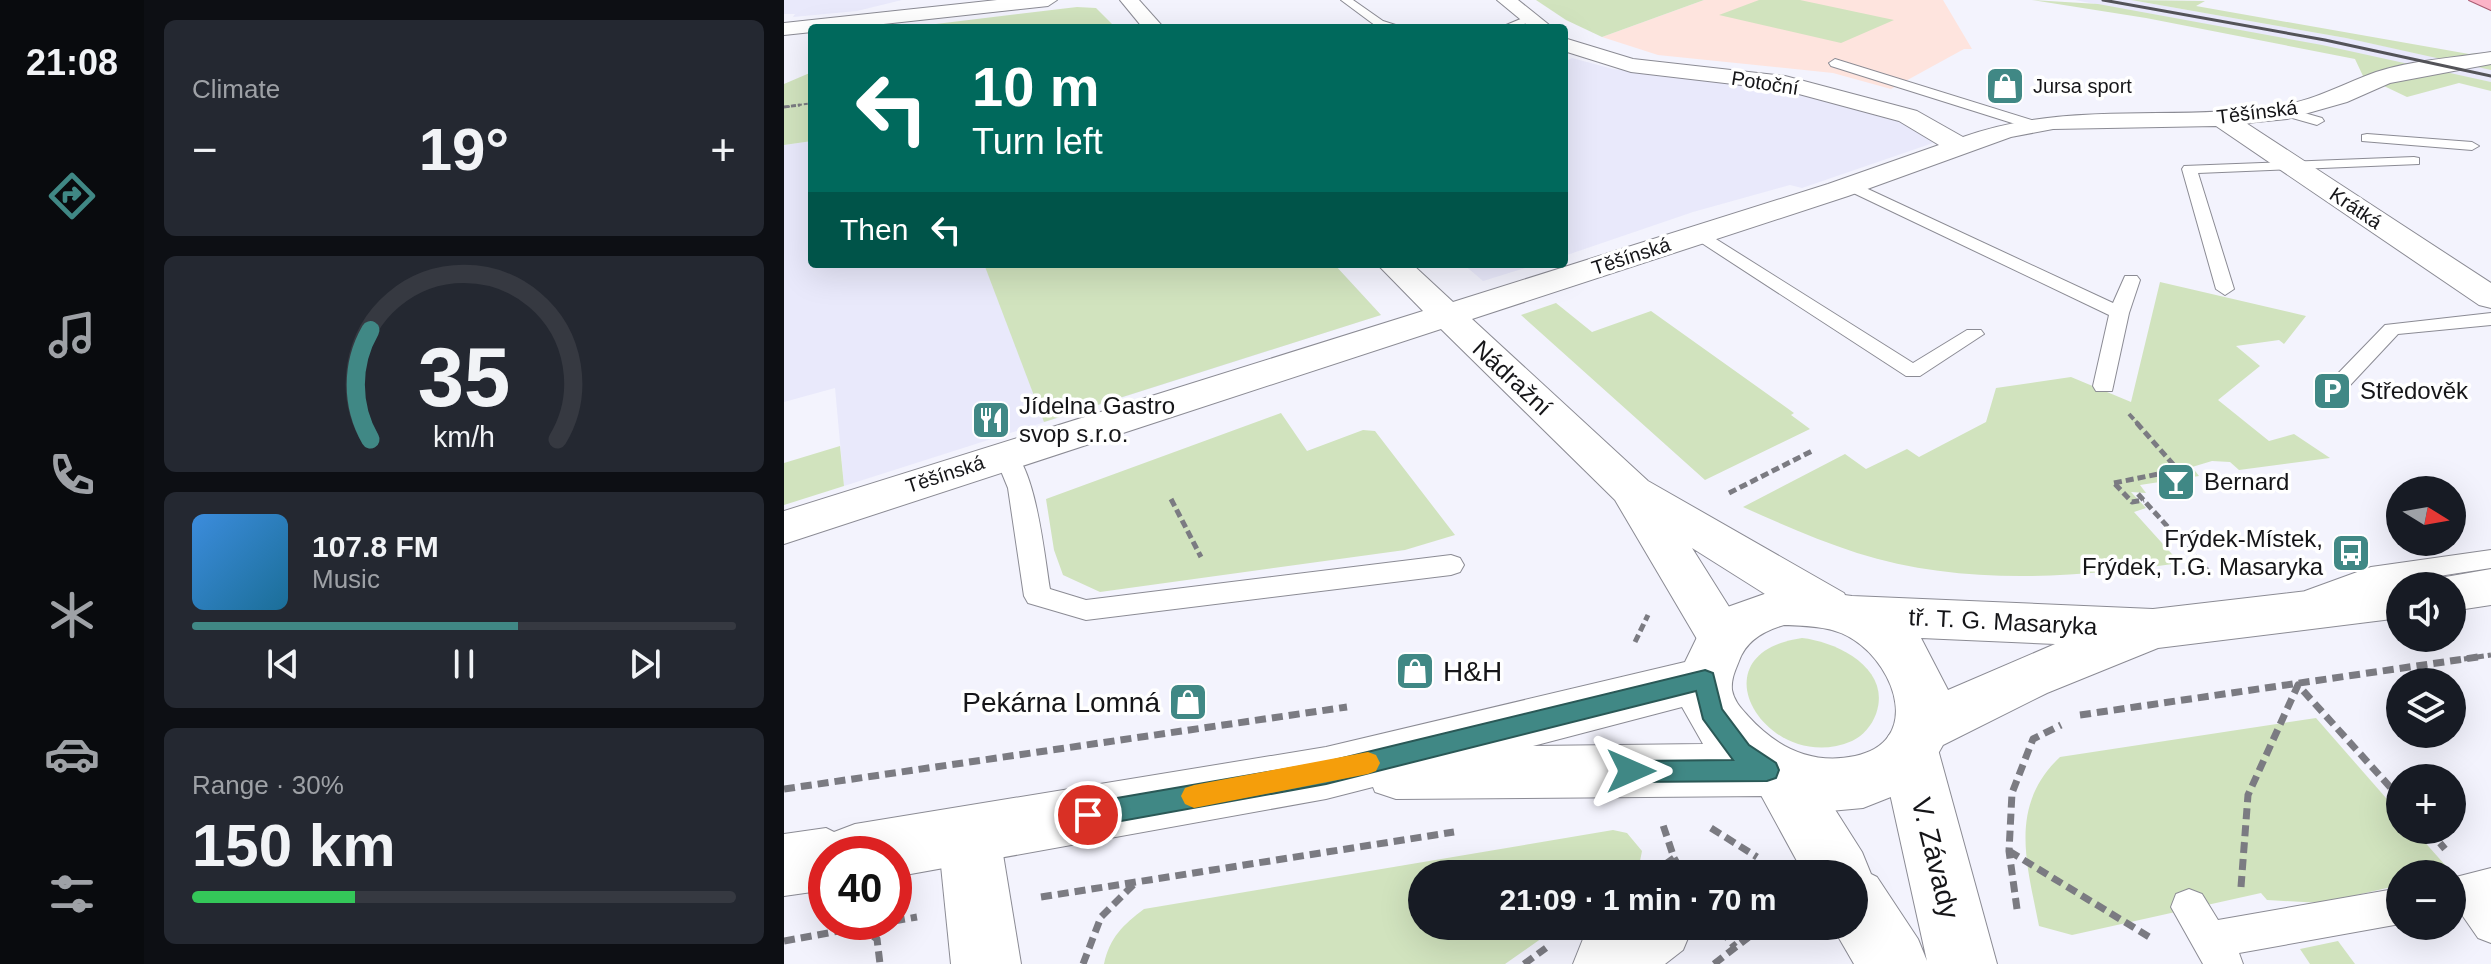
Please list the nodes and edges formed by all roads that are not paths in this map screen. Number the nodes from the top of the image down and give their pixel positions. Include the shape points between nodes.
1 (1048, 0) edge
2 (1129, 0) edge
3 (1346, 0) edge
4 (1506, 0) edge
5 (2478, 0) edge
6 (2491, 4) edge
7 (1536, 23) edge
8 (837, 24) edge
9 (1150, 24) edge
10 (1380, 24) edge
11 (808, 27) edge
12 (784, 28) edge
13 (1568, 45) edge
14 (2491, 58) edge
15 (1835, 63) dead end
16 (2287, 112) junction
17 (2221, 118) junction
18 (2317, 121) dead end
19 (2033, 125) junction
20 (2367, 138) dead end
21 (1960, 146) junction
22 (2472, 146) dead end
23 (2414, 161) dead end
24 (2294, 166) junction
25 (1850, 186) junction
26 (1700, 234) junction
27 (1397, 268) edge
28 (2131, 280) dead end
29 (2225, 289) dead end
30 (2486, 291) edge
31 (2119, 313) junction
32 (1444, 315) junction
33 (2491, 319) edge
34 (1974, 334) dead end
35 (2104, 386) road end
36 (2332, 391) dead end
37 (1006, 454) junction
38 (1632, 491) junction
39 (784, 528) edge
40 (2491, 559) edge
41 (1451, 565) dead end
42 (2491, 587) edge
43 (2466, 590) edge
44 (2386, 601) edge
45 (1839, 611) junction
46 (2272, 614) junction
47 (2153, 629) junction
48 (1714, 658) junction
49 (1917, 740) junction
50 (1326, 773) junction
51 (1774, 773) junction
52 (969, 836) junction
53 (912, 845) edge
54 (1830, 860) edge
55 (808, 862) edge
56 (784, 865) edge
57 (2470, 892) edge
58 (2189, 907) dead end
59 (2386, 910) edge
60 (1868, 923) edge
61 (2491, 925) edge
62 (982, 935) edge
63 (1640, 940) edge
64 (2216, 952) edge
65 (1608, 964) edge
66 (1893, 964) edge
67 (1962, 964) edge

1 - 8 street
2 - 9 street
3 - 10 lane
4 - 7 street
5 - 6 main road
11 - 12 street
13 - 21 street, Potoční via 1631,65 1785,83 1908,116
14 - 16 street, Těšínská via 2384,77
15 - 19 lane
16 - 17 street, Těšínská
16 - 18 lane
17 - 19 street, Těšínská
17 - 24 street, Krátká
19 - 21 street, Těšínská
20 - 22 lane
21 - 25 street, Těšínská
23 - 24 lane
24 - 29 lane via 2189,169
24 - 30 street, Krátká
25 - 26 street, Těšínská
25 - 31 lane
26 - 32 street, Těšínská
26 - 34 lane via 1913,372
27 - 32 street, Nádražní
28 - 31 lane
31 - 35 lane
32 - 37 street, Těšínská
32 - 38 street, Nádražní
33 - 36 lane via 2392,329
37 - 39 street, Těšínská
37 - 41 lane via 1020,488 1038,596 1086,610
38 - 45 street, Nádražní
38 - 48 street, Nádražní
40 - 46 lane via 2371,577
42 - 43 street
44 - 46 street, tř. T. G. Masaryka
45 - 47 street, tř. T. G. Masaryka
45 - 48 street via 1784,606 1748,617
45 - 49 street via 1875,627 1915,668 1925,694
46 - 47 street, tř. T. G. Masaryka
47 - 49 street, tř. T. G. Masaryka via 2028,677
48 - 50 street
48 - 51 street via 1711,712 1741,752
49 - 51 street via 1884,773 1844,785 1807,784
49 - 67 street, V. Závady
50 - 51 street
50 - 52 street
51 - 54 street
52 - 53 street
52 - 62 street
55 - 56 street
57 - 61 lane
58 - 64 lane
59 - 64 lane
60 - 66 street
63 - 65 street

